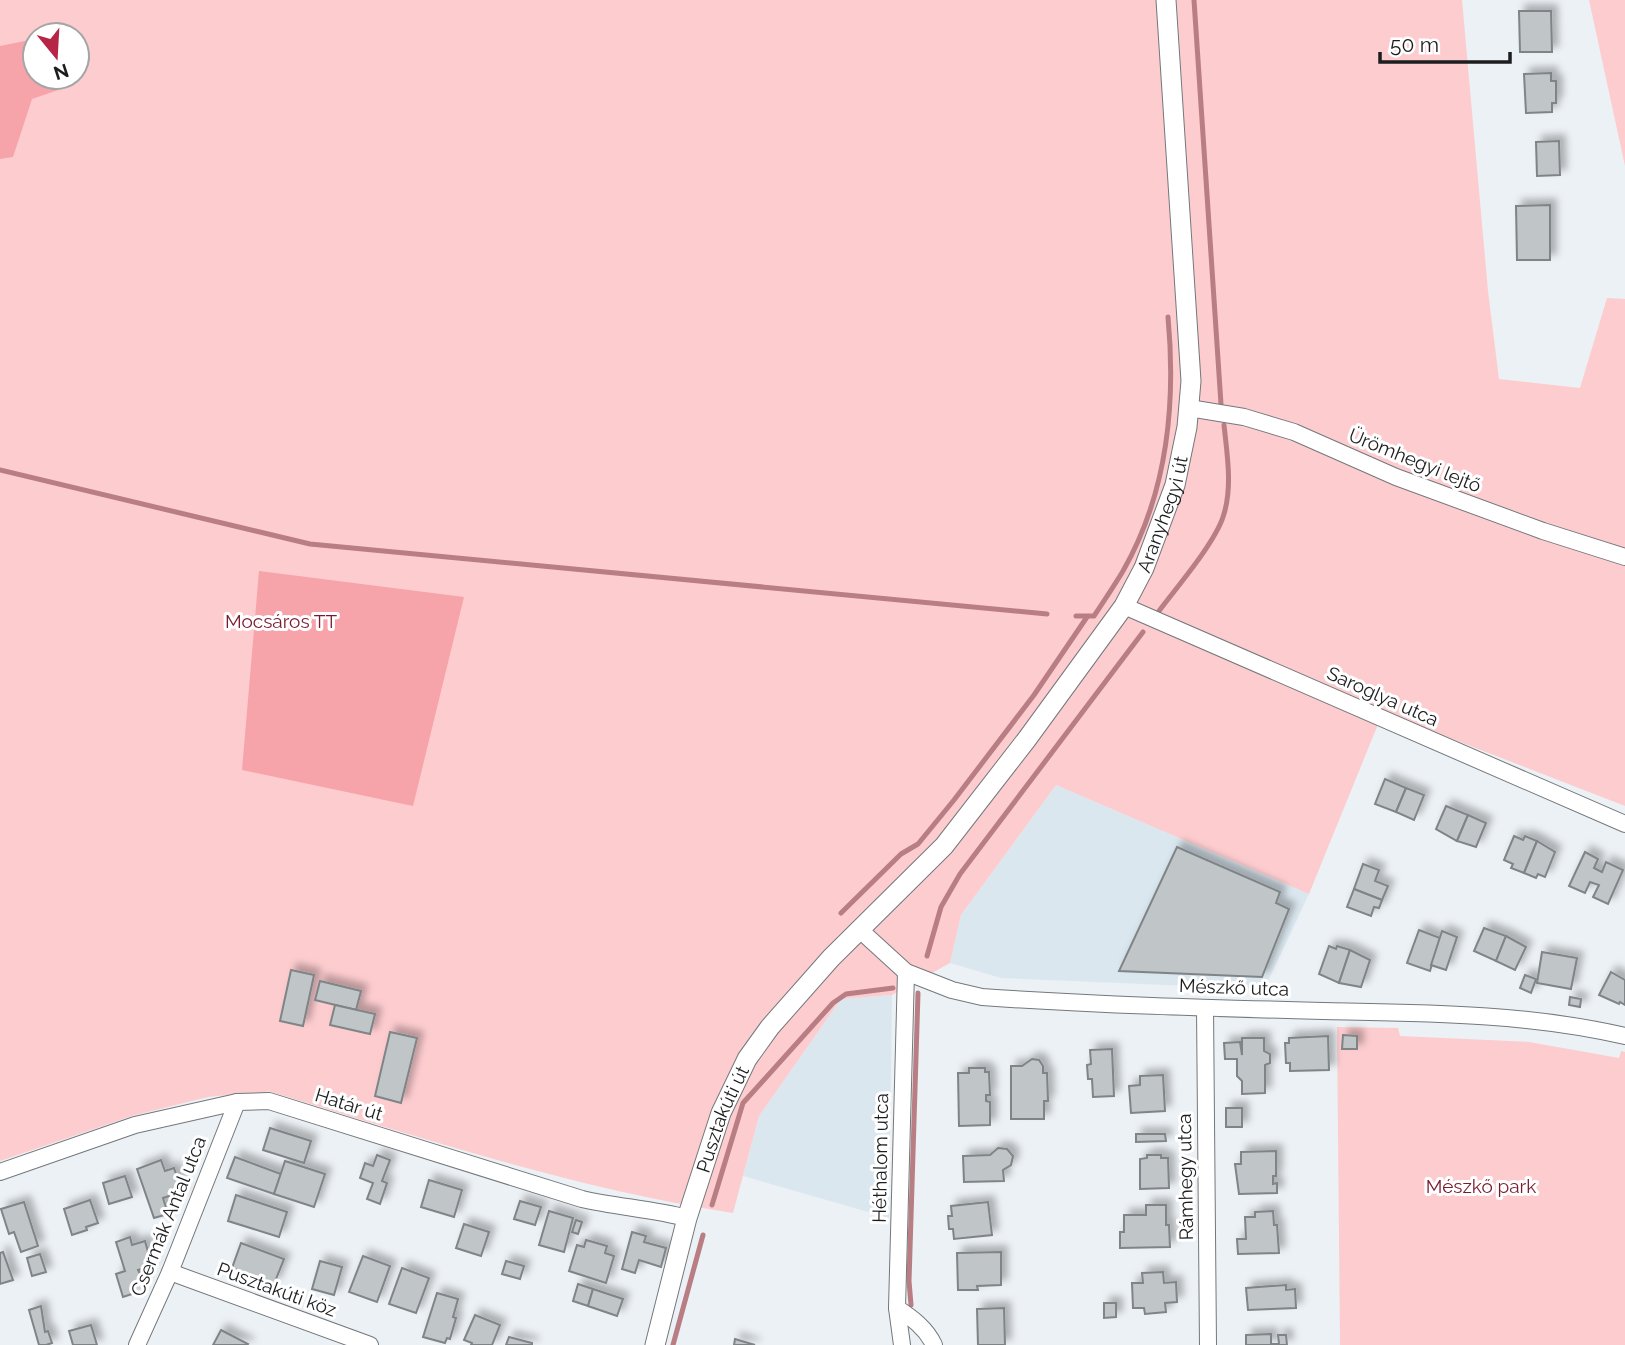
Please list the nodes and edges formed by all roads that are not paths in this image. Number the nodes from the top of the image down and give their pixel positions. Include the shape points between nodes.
1 (1166, 0) edge
2 (1189, 408) junction
3 (1625, 556) edge
4 (1124, 606) junction
5 (1625, 824) edge
6 (860, 930) junction
7 (906, 972) junction
8 (1205, 1008) junction
9 (1625, 1036) edge
10 (237, 1102) junction
11 (0, 1172) edge
12 (687, 1218) junction
13 (170, 1272) junction
14 (897, 1308) junction
15 (137, 1345) edge
16 (370, 1345) edge
17 (655, 1345) edge
18 (902, 1345) edge
19 (934, 1345) edge
20 (1208, 1345) edge

1 - 2 street, Aranyhegyi út via 1190,354
2 - 3 street, Ürömhegyi lejtő via 1294,432 1396,477
2 - 4 street, Aranyhegyi út via 1181,464 1168,507
4 - 5 street, Saroglya utca
4 - 6 street, Aranyhegyi út via 944,846
6 - 7 street, Mészkő utca
6 - 12 street, Pusztakúti út via 810,980 747,1059 721,1113
7 - 8 street, Mészkő utca via 982,997
7 - 14 street, Héthalom utca
8 - 9 street, Mészkő utca via 1500,1017 1550,1021
8 - 20 street, Rámhegy utca
10 - 11 street, Határ út via 135,1125
10 - 12 street, Határ út via 269,1101 582,1199
10 - 13 street, Csermák Antal utca
12 - 17 street, Pusztakúti út
13 - 15 street, Csermák Antal utca
13 - 16 street, Pusztakúti köz
14 - 18 street, Héthalom utca
14 - 19 street via 915,1320

